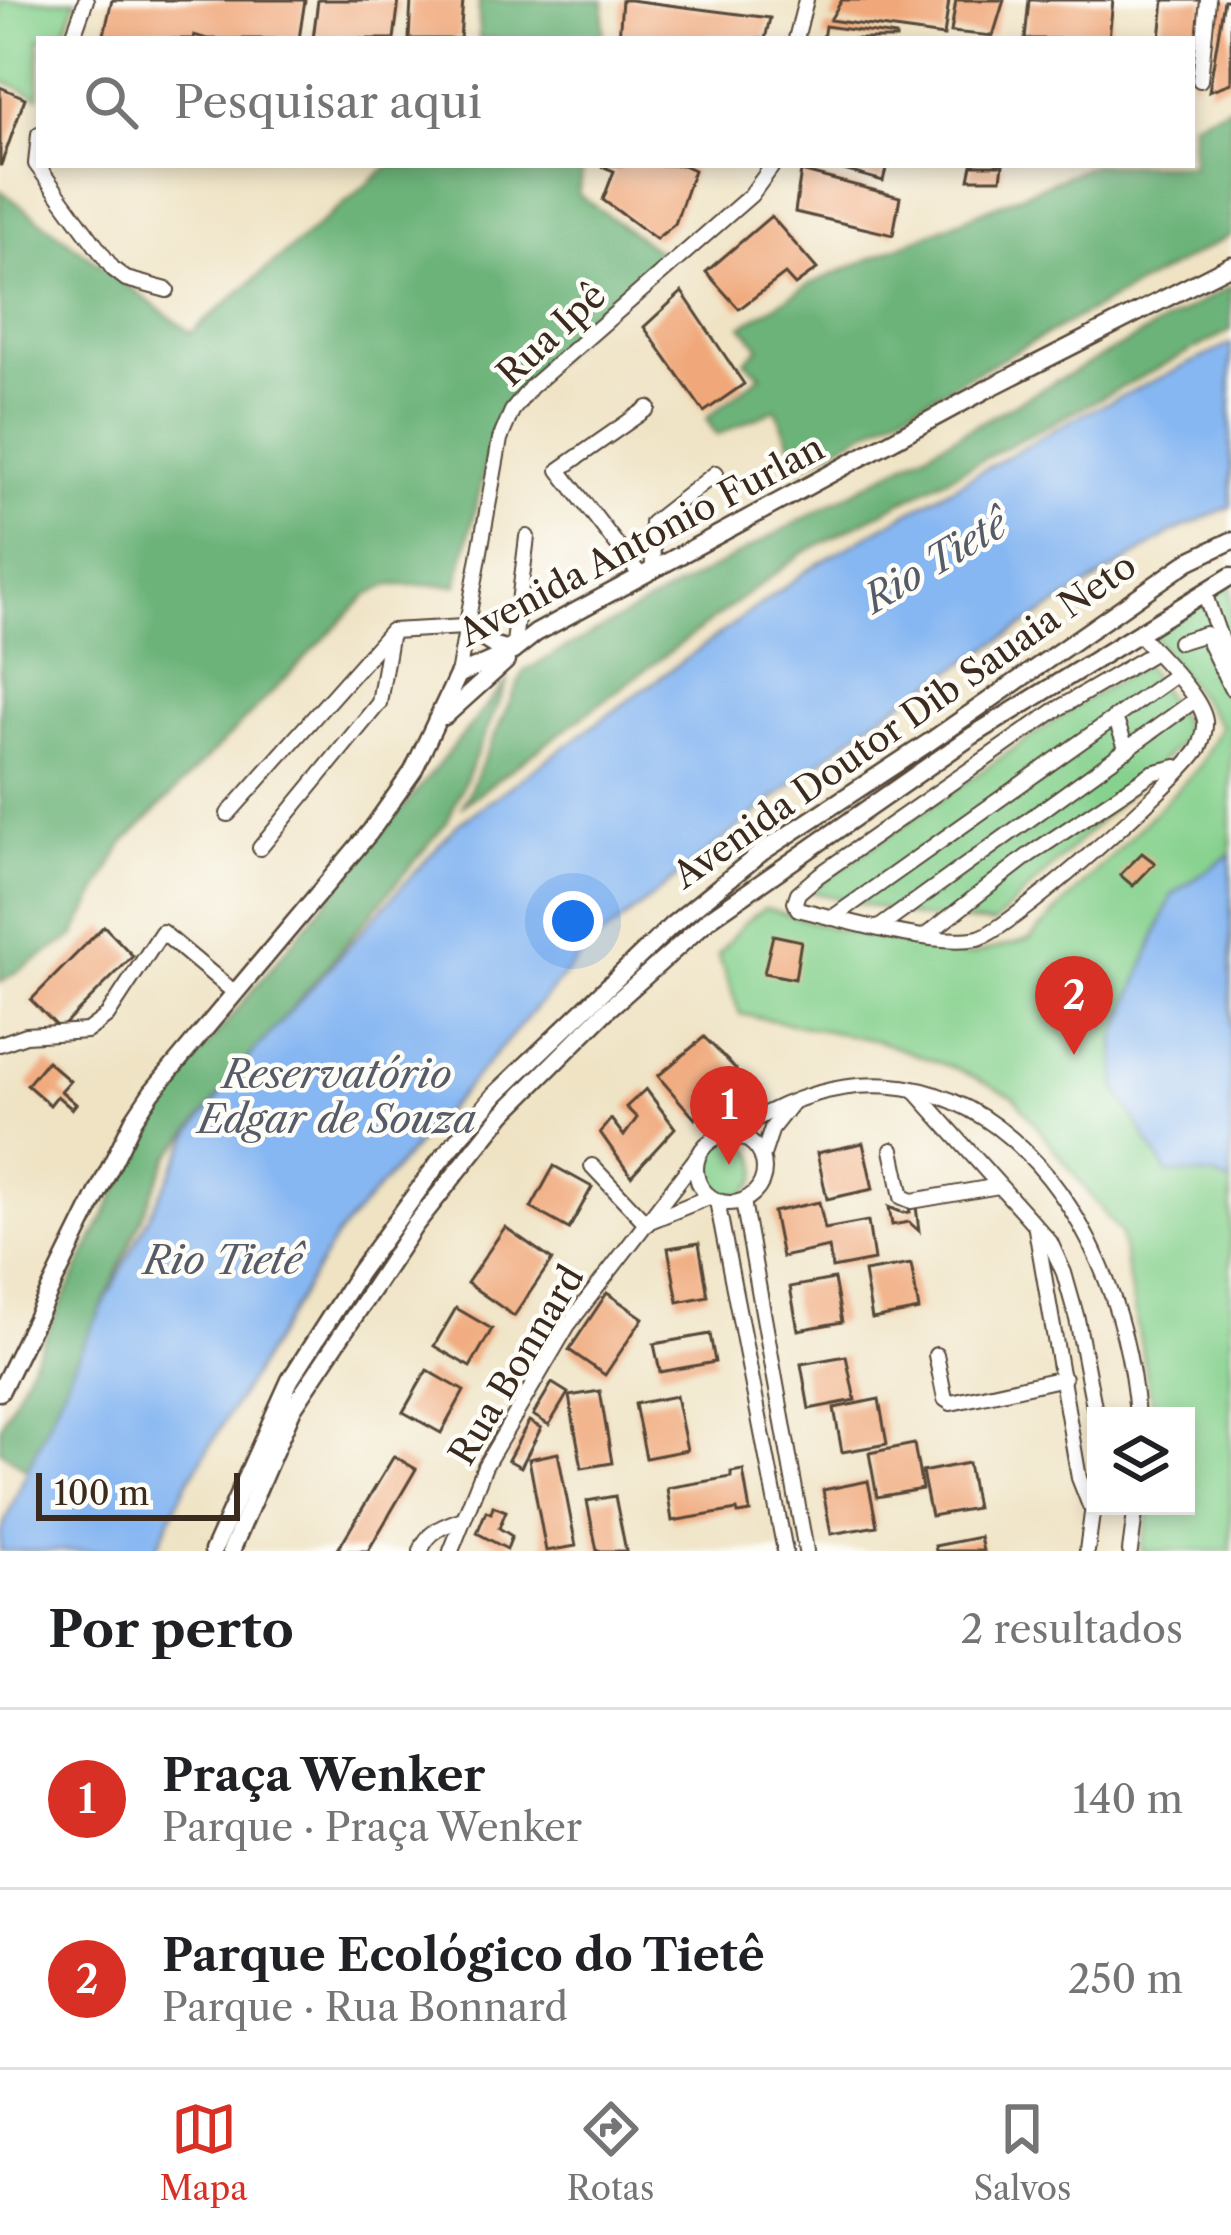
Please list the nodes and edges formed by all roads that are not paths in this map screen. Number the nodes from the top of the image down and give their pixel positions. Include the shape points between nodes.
1 (86, 0) edge
2 (806, 0) edge
3 (1208, 0) edge
4 (73, 36) edge
5 (797, 36) edge
6 (1200, 80) dead end
7 (42, 168) edge
8 (771, 168) edge
9 (1231, 265) edge
10 (166, 290) dead end
11 (648, 408) dead end
12 (716, 473) dead end
13 (527, 538) dead end
14 (1231, 541) edge
15 (1189, 560) junction
16 (647, 573) junction
17 (1231, 577) edge
18 (1207, 593) junction
19 (1122, 605) junction
20 (465, 627) junction
21 (391, 631) junction
22 (536, 633) junction
23 (1137, 635) junction
24 (1179, 642) dead end
25 (513, 652) junction
26 (1155, 652) junction
27 (1231, 669) edge
28 (458, 675) junction
29 (1175, 675) junction
30 (1231, 688) edge
31 (1195, 700) junction
32 (1115, 718) junction
33 (436, 725) junction
34 (1127, 750) junction
35 (1181, 766) junction
36 (228, 814) dead end
37 (260, 848) dead end
38 (832, 918) junction
39 (880, 927) junction
40 (925, 936) junction
41 (236, 993) junction
42 (0, 1044) edge
43 (913, 1089) junction
44 (794, 1100) junction
45 (731, 1134) junction
46 (892, 1150) dead end
47 (697, 1157) junction
48 (762, 1158) junction
49 (592, 1166) dead end
50 (999, 1186) junction
51 (713, 1199) junction
52 (742, 1201) junction
53 (649, 1222) junction
54 (1036, 1229) junction
55 (936, 1355) dead end
56 (1064, 1378) junction
57 (0, 1391) edge
58 (1095, 1407) edge
59 (1136, 1407) edge
60 (1087, 1499) edge
61 (1089, 1515) edge
62 (1135, 1515) edge
63 (464, 1519) junction
64 (213, 1551) edge
65 (231, 1551) edge
66 (421, 1551) edge
67 (451, 1551) edge
68 (785, 1551) edge
69 (806, 1551) edge
70 (1087, 1551) edge
71 (1130, 1551) edge

1 - 4 street
2 - 5 street
3 - 6 street
7 - 10 street via 113,269
8 - 20 street, Rua Ipê via 751,195 512,411
9 - 16 main road, Avenida Antonio Furlan
11 - 16 street via 559,470
12 - 16 street via 652,523
13 - 25 street
14 - 15 main road, Avenida Doutor Dib Sauaia Neto
15 - 18 main road via 1205,572
15 - 19 main road, Avenida Doutor Dib Sauaia Neto
16 - 22 main road, Avenida Antonio Furlan
17 - 18 main road, Avenida Doutor Dib Sauaia Neto
18 - 23 main road, Avenida Doutor Dib Sauaia Neto
18 - 27 street
19 - 23 main road via 1119,624
19 - 64 main road, Avenida Doutor Dib Sauaia Neto via 763,851 655,941 496,1094 359,1272 290,1380
20 - 21 street
20 - 25 main road
20 - 28 street, Rua Ipê
21 - 36 street
21 - 37 street via 380,703
22 - 25 main road, Avenida Antonio Furlan
22 - 33 main road
23 - 26 street
23 - 65 main road, Avenida Doutor Dib Sauaia Neto via 972,736 709,919 504,1113 334,1342 293,1408
24 - 30 street via 1205,634
25 - 28 main road, Avenida Antonio Furlan
26 - 29 street
26 - 38 street via 1054,711 798,893 798,909
28 - 33 main road, Avenida Antonio Furlan
29 - 31 street
29 - 32 street
31 - 34 street
31 - 35 street via 1203,737
32 - 34 street
32 - 38 street
33 - 41 main road, Avenida Antonio Furlan via 370,832
34 - 39 street
35 - 40 street via 1152,773
35 - 40 street via 1010,923 978,938
38 - 39 street
39 - 40 street
41 - 42 street via 162,932 107,1016 87,1031
41 - 57 main road, Avenida Antonio Furlan via 134,1119
43 - 44 street via 874,1085
43 - 50 street
43 - 59 street via 994,1124 1055,1183 1109,1283
44 - 45 street
44 - 48 street
45 - 47 street via 710,1140
45 - 48 street via 750,1141
46 - 50 street via 899,1190 912,1201
47 - 51 street via 697,1179
47 - 53 street, Rua Bonnard
48 - 52 street via 758,1188
49 - 53 street
50 - 54 street
51 - 52 street
51 - 53 street, Rua Bonnard
51 - 68 street
52 - 69 street
53 - 63 street, Rua Bonnard via 568,1325 485,1466
54 - 56 street
54 - 58 street via 1064,1273
55 - 56 street via 951,1403
56 - 60 street
61 - 70 street
62 - 71 street
63 - 66 street via 435,1531
63 - 67 street, Rua Bonnard

